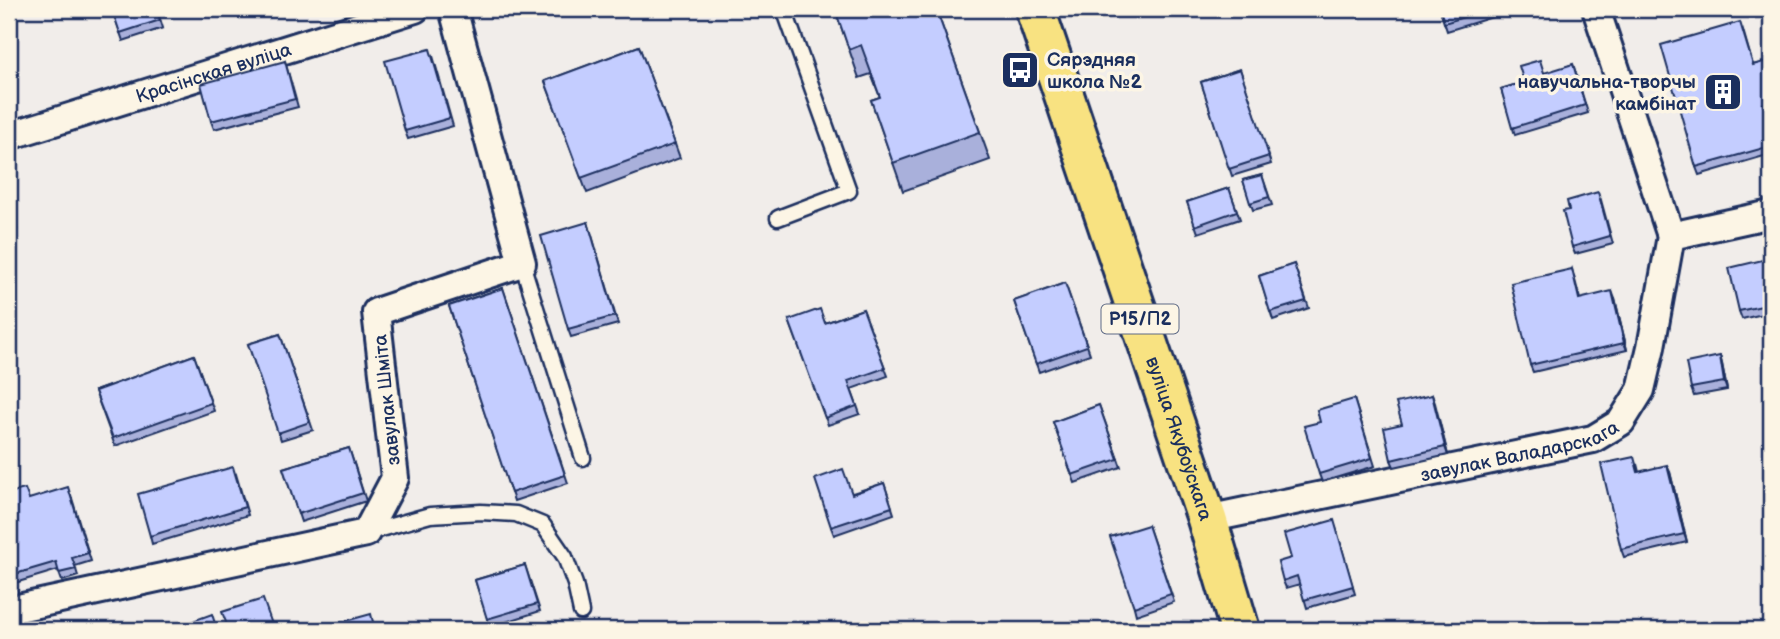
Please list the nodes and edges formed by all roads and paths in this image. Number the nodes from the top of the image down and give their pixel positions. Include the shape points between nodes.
1 (415, 9) edge
2 (453, 9) edge
3 (784, 9) edge
4 (1035, 9) edge
5 (1596, 9) edge
6 (9, 136) edge
7 (1771, 214) edge
8 (778, 218) dead end
9 (1671, 236) junction
10 (522, 263) junction
11 (583, 458) dead end
12 (1207, 519) junction
13 (366, 533) junction
14 (9, 610) edge
15 (581, 612) dead end
16 (1240, 630) edge

1 - 6 street, Красінская вуліца
2 - 10 street
3 - 8 lane via 849,191
4 - 12 main road, вуліца Якубоўскага / Р15/П2
5 - 9 street
7 - 9 street
9 - 12 street, завулак Валадарскага via 1641,390 1621,422 1592,439
10 - 11 lane
10 - 13 street, завулак Шміта via 376,312 395,478
12 - 16 main road, вуліца Якубоўскага / Р15/П2
13 - 14 street
13 - 15 lane via 430,515 516,514 543,525 565,557

